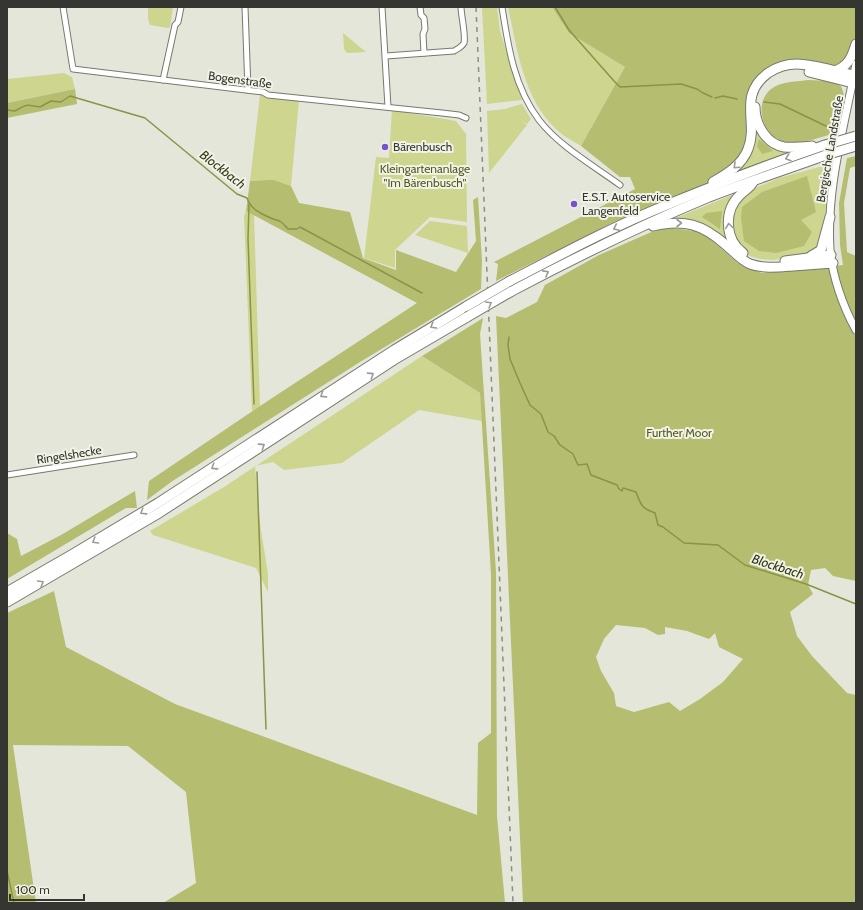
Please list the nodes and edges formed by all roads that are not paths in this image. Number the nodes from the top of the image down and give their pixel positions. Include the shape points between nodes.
1 (63, 7) edge
2 (181, 7) edge
3 (244, 7) edge
4 (382, 7) edge
5 (420, 7) edge
6 (461, 7) edge
7 (502, 7) edge
8 (856, 44) edge
9 (424, 53) junction
10 (386, 56) junction
11 (856, 64) edge
12 (834, 71) junction
13 (853, 79) junction
14 (163, 80) junction
15 (248, 90) junction
16 (388, 107) junction
17 (466, 118) dead end
18 (856, 136) edge
19 (825, 146) junction
20 (856, 146) edge
21 (754, 180) junction
22 (620, 185) dead end
23 (667, 204) junction
24 (830, 217) junction
25 (627, 233) junction
26 (810, 257) junction
27 (832, 259) junction
28 (856, 330) edge
29 (134, 455) dead end
30 (7, 475) edge
31 (7, 592) edge
32 (7, 602) edge

1 - 14 street, Bogenstraße via 73,69
2 - 14 street
3 - 15 street
4 - 10 street
5 - 9 street via 425,29
6 - 9 street via 464,43 460,48 454,52
7 - 22 street via 511,59 518,82 539,120 569,148
8 - 12 highway via 849,61
9 - 10 street
10 - 16 street
11 - 13 main road, Bergische Landstraße
12 - 13 highway
12 -> 23 highway via 789,64 780,66 762,78 750,101 750,140 743,159 714,181 689,191
13 - 19 highway via 794,69 774,75 759,91 755,109 756,119 763,134 782,146
13 - 24 main road, Bergische Landstraße via 834,175
14 - 15 street, Bogenstraße
15 - 16 street, Bogenstraße via 268,95
16 - 17 street, Bogenstraße
18 - 19 highway, bridge
19 -> 23 highway via 772,163
20 - 21 highway, bridge
21 - 25 highway
26 -> 21 highway via 764,262 750,258 735,245 728,228 730,210 740,194 750,187
23 -> 31 highway, bridge via 510,281 467,306 387,354 158,503
24 - 26 highway via 821,250
24 - 27 main road, Bergische Landstraße
25 -> 27 highway via 660,224 682,222 709,231 740,258 761,267 780,267
32 -> 25 highway, bridge via 159,513 398,358 512,291
26 - 27 highway
27 - 28 main road, Bergische Landstraße via 840,293
29 - 30 street, Ringelshecke

